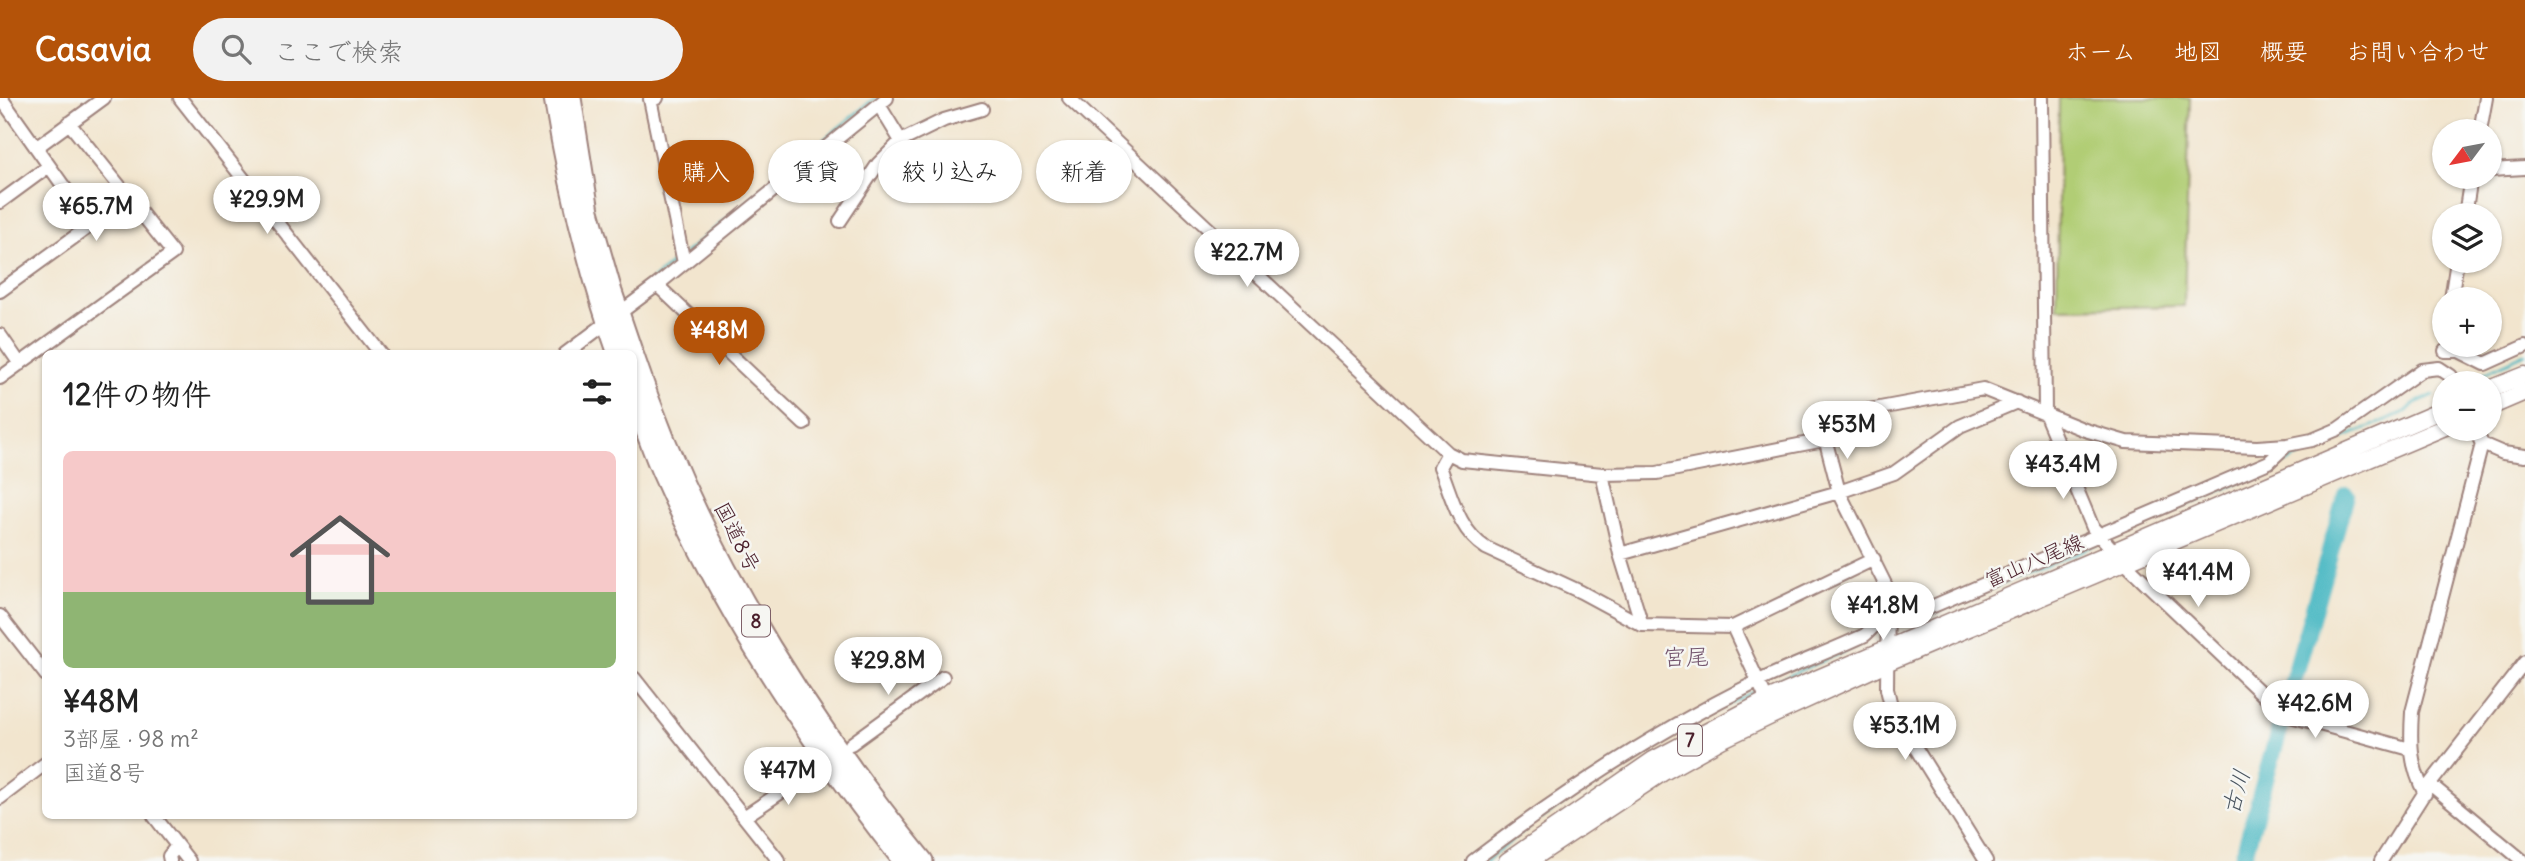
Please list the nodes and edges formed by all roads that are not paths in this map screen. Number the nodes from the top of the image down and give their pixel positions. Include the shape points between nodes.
1 (104, 98) edge
2 (180, 98) edge
3 (554, 98) edge
4 (571, 98) edge
5 (657, 98) edge
6 (1069, 98) edge
7 (2042, 98) edge
8 (2486, 98) edge
9 (883, 102) edge
10 (3, 107) edge
11 (982, 109) dead end
12 (2482, 119) edge
13 (69, 123) junction
14 (901, 140) edge
15 (903, 140) edge
16 (37, 148) junction
17 (878, 164) edge
18 (49, 166) junction
19 (2525, 168) edge
20 (2502, 169) edge
21 (0, 202) edge
22 (840, 221) dead end
23 (684, 263) junction
24 (657, 285) junction
25 (0, 291) edge
26 (613, 318) junction
27 (0, 335) edge
28 (2525, 346) edge
29 (377, 350) edge
30 (570, 350) edge
31 (617, 350) edge
32 (630, 350) edge
33 (2502, 356) edge
34 (2442, 357) edge
35 (2471, 357) edge
36 (2501, 357) edge
37 (20, 364) junction
38 (637, 365) edge
39 (2439, 368) junction
40 (2444, 371) edge
41 (2525, 374) edge
42 (0, 378) edge
43 (2502, 384) edge
44 (2525, 392) edge
45 (2017, 402) junction
46 (2502, 402) edge
47 (637, 405) edge
48 (2045, 412) junction
49 (2432, 414) edge
50 (804, 424) dead end
51 (2432, 433) edge
52 (1824, 440) junction
53 (2481, 441) edge
54 (2483, 444) junction
55 (2287, 445) junction
56 (1448, 453) junction
57 (2525, 456) edge
58 (1602, 474) junction
59 (1839, 492) junction
60 (2099, 533) junction
61 (2114, 549) junction
62 (1620, 554) junction
63 (1874, 559) junction
64 (2125, 563) junction
65 (1888, 612) junction
66 (0, 616) edge
67 (1642, 625) junction
68 (1732, 627) junction
69 (1889, 647) junction
70 (2525, 662) edge
71 (1886, 663) junction
72 (42, 670) edge
73 (943, 677) dead end
74 (1758, 681) junction
75 (637, 682) edge
76 (1770, 708) junction
77 (851, 744) dead end
78 (2410, 749) junction
79 (42, 766) edge
80 (814, 770) dead end
81 (2427, 789) junction
82 (0, 799) edge
83 (744, 817) junction
84 (155, 819) edge
85 (177, 846) junction
86 (170, 861) edge
87 (189, 861) edge
88 (779, 861) edge
89 (903, 861) edge
90 (923, 861) edge
91 (1473, 861) edge
92 (1507, 861) edge
93 (1529, 861) edge
94 (1986, 861) edge
95 (2381, 861) edge
96 (2523, 861) edge

1 - 13 street
2 - 29 street
3 - 26 highway, 国道8号 / 8 via 579,229
4 - 26 highway, 国道8号 / 8 via 589,211
5 - 23 street via 650,99
6 - 56 street
7 - 48 street
8 - 12 street
9 - 14 street
9 - 23 street
10 - 16 street
11 - 15 street via 944,120
13 - 16 street
13 - 37 street via 173,253
16 - 18 street
17 - 22 street
18 - 21 street
18 - 25 street via 91,225
19 - 20 street
23 - 24 street
24 - 26 street
24 - 50 street
26 - 30 street
26 - 31 highway, 国道8号 / 8
26 - 32 highway, 国道8号 / 8
27 - 37 street
28 - 33 street
34 - 39 street
35 - 36 street via 2485,364
37 - 42 street
38 - 90 highway, 国道8号 / 8 via 677,469 721,559 781,664 830,738
39 - 40 street
39 - 55 street via 2417,373 2338,429
41 - 43 main road
44 - 46 main road
45 - 48 street
45 - 52 street via 1983,389 1820,419
45 - 59 street via 1960,426 1895,472
47 - 89 highway, 国道8号 / 8 via 663,476 769,675
48 - 55 street via 2126,442
48 - 60 street via 2092,528
49 - 61 main road, 富山八尾線 / 7
51 - 64 main road, 富山八尾線 / 7
52 - 58 street via 1657,473
52 - 59 street
53 - 54 street
54 - 57 street
54 - 78 street via 2412,712
55 - 60 street via 2269,462
56 - 58 street via 1462,460
56 - 67 street via 1440,467 1473,540
58 - 62 street
59 - 62 street
59 - 63 street
60 - 61 street
60 - 65 street via 1917,613 1897,608
61 - 64 street
61 - 69 main road, 富山八尾線 / 7
62 - 67 street
63 - 65 street via 1888,590
63 - 68 street
64 - 71 main road, 富山八尾線 / 7
64 - 78 street via 2283,714
65 - 69 street
65 - 74 street via 1865,635
66 - 72 street
67 - 68 street
68 - 74 street
69 - 71 street
69 - 76 main road, 富山八尾線 / 7
70 - 81 street
71 - 76 main road, 富山八尾線 / 7
71 - 94 street via 1892,710
73 - 77 street
74 - 76 street
74 - 91 street via 1651,738
75 - 83 street
76 - 92 main road, 富山八尾線 / 7 via 1653,760
76 - 93 main road, 富山八尾線 / 7
78 - 81 street via 2418,780
79 - 82 street
80 - 83 street
81 - 95 street
81 - 96 street
83 - 88 street
84 - 85 street
85 - 86 street
85 - 87 street

